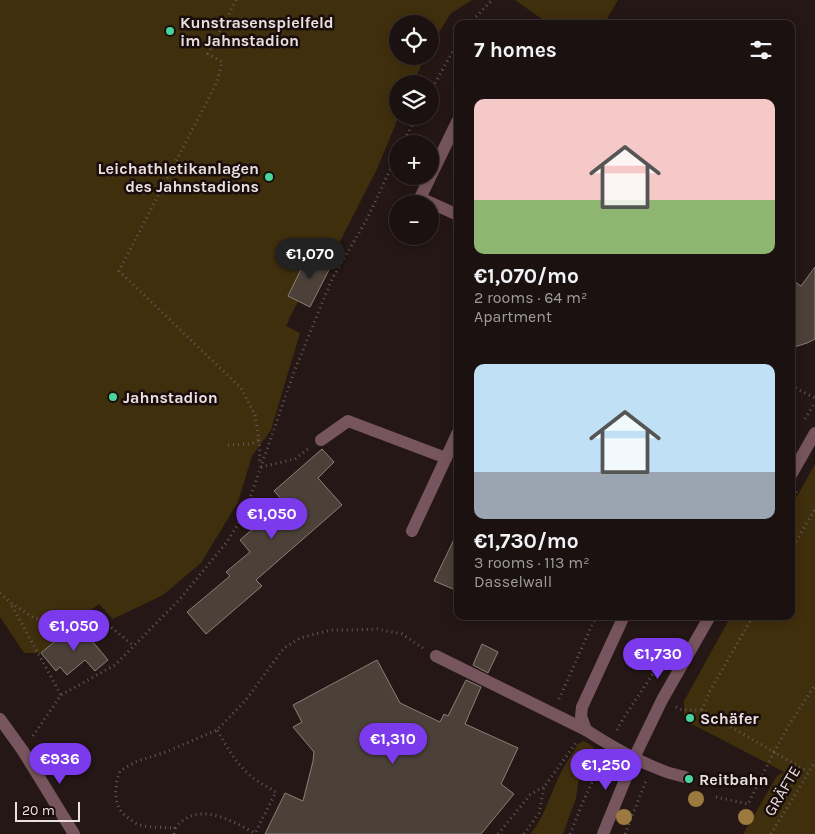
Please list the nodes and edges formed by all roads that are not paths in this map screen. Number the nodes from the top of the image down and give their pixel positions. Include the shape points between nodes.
1 (454, 128) edge
2 (454, 214) edge
3 (815, 433) edge
4 (321, 440) road end
5 (454, 441) edge
6 (446, 458) junction
7 (795, 459) edge
8 (412, 531) dead end
9 (622, 620) edge
10 (708, 620) edge
11 (436, 656) road end
12 (0, 719) edge
13 (586, 730) junction
14 (634, 758) junction
15 (686, 777) dead end
16 (74, 834) edge
17 (603, 834) edge

1 - 2 street via 420,198
3 - 7 street
4 - 6 street via 348,421
5 - 6 street
6 - 8 street
9 - 13 street via 582,707 581,716
10 - 14 street via 662,700
11 - 13 street
12 - 16 street
13 - 14 street
14 - 15 street
14 - 17 street

